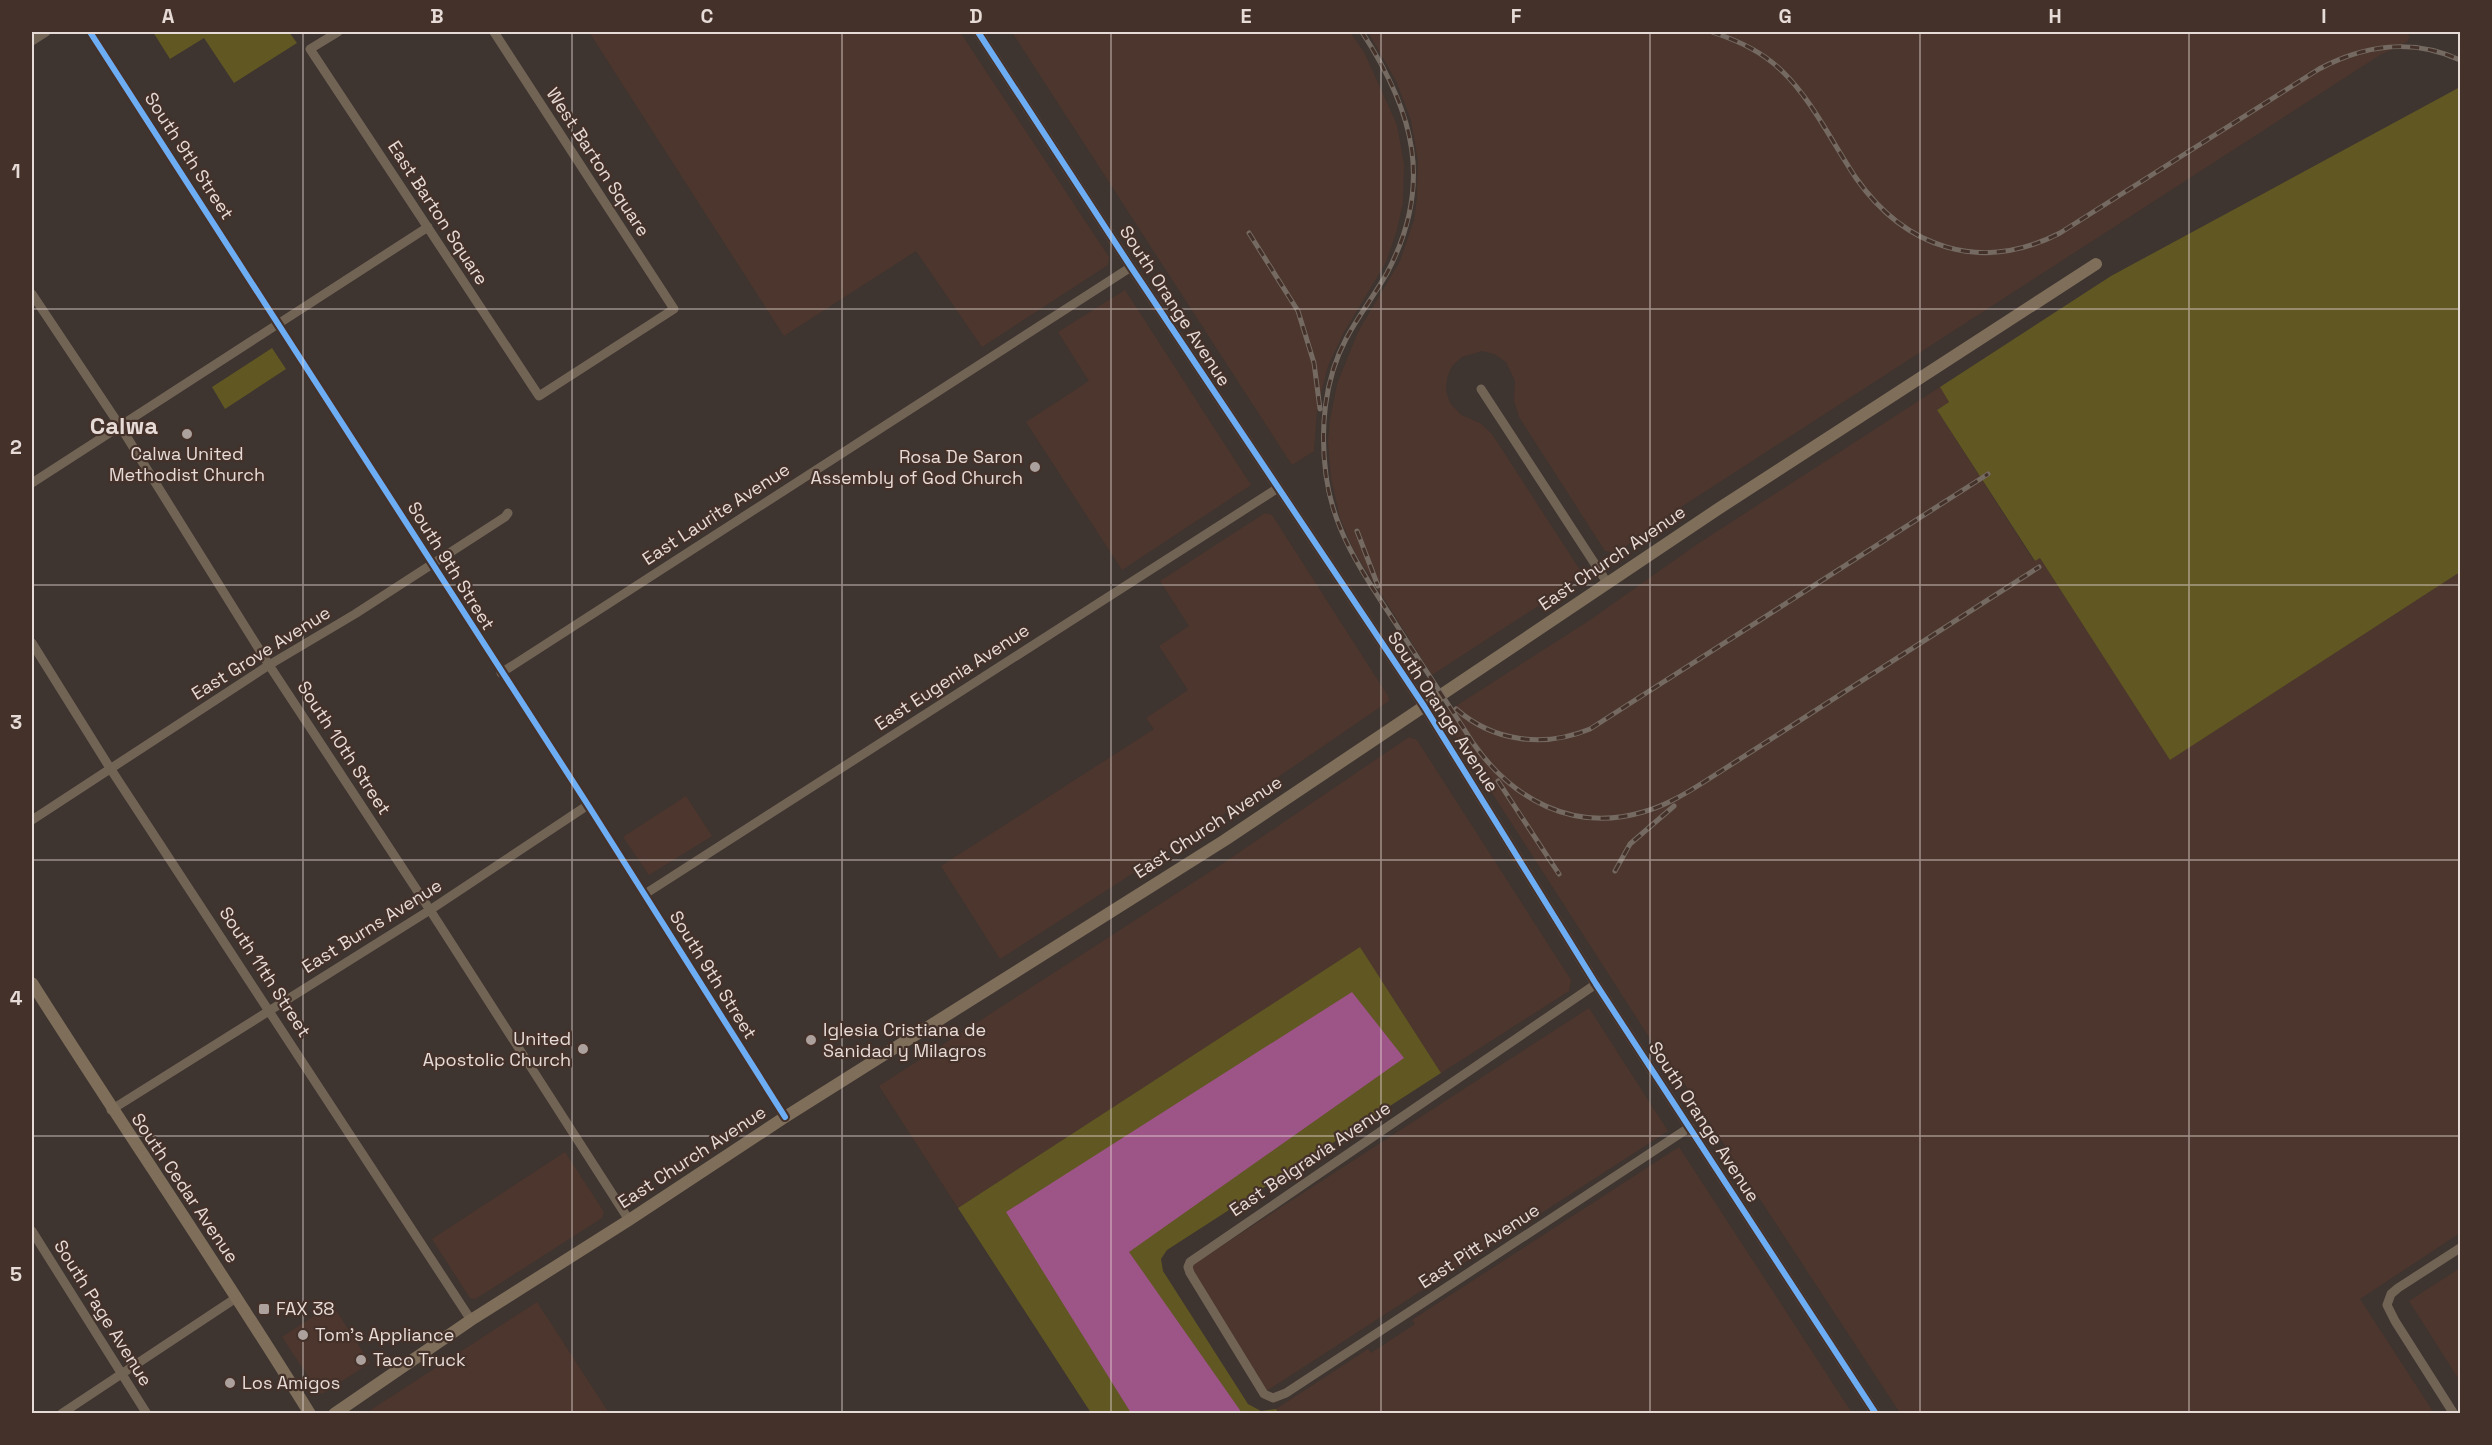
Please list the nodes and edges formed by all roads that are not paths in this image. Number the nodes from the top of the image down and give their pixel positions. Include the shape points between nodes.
1 (46, 32) edge
2 (90, 32) edge
3 (338, 32) edge
4 (494, 32) edge
5 (978, 32) edge
6 (32, 41) edge
7 (428, 227) junction
8 (2096, 264) dead end
9 (1131, 267) junction
10 (32, 294) edge
11 (278, 323) junction
12 (1482, 389) dead end
13 (539, 396) joint
14 (120, 426) junction
15 (32, 483) edge
16 (1278, 488) junction
17 (508, 513) dead end
18 (433, 563) junction
19 (1608, 584) junction
20 (32, 643) edge
21 (269, 665) junction
22 (501, 673) junction
23 (1424, 706) junction
24 (110, 768) junction
25 (588, 806) junction
26 (32, 820) edge
27 (645, 894) junction
28 (430, 910) junction
29 (32, 983) edge
30 (1596, 984) junction
31 (270, 1010) junction
32 (111, 1110) junction
33 (785, 1117) junction
34 (1690, 1126) junction
35 (629, 1220) junction
36 (32, 1231) edge
37 (2460, 1248) edge
38 (236, 1298) junction
39 (471, 1320) junction
40 (123, 1373) junction
41 (1286, 1393) joint
42 (60, 1413) edge
43 (147, 1413) edge
44 (310, 1413) edge
45 (334, 1413) edge
46 (1876, 1413) edge
47 (2454, 1413) edge

1 - 6 street
2 - 11 street, South 9th Street
3 - 7 street, East Barton Square via 310,49
4 - 13 street, West Barton Square via 674,309
5 - 9 street, South Orange Avenue
7 - 11 street
7 - 13 street, East Barton Square
8 - 19 main road, East Church Avenue
9 - 16 street, South Orange Avenue
9 - 22 street, East Laurite Avenue
10 - 14 street, South 10th Street
11 - 14 street
11 - 18 street, South 9th Street
12 - 19 street
14 - 15 street
14 - 21 street, South 10th Street
16 - 23 street, South Orange Avenue
16 - 27 street, East Eugenia Avenue
17 - 18 street, East Grove Avenue
18 - 21 street, East Grove Avenue
18 - 22 street, South 9th Street
19 - 23 main road, East Church Avenue
20 - 24 street, South 11th Street
21 - 24 street, East Grove Avenue
21 - 28 street, South 10th Street
22 - 25 street, South 9th Street
23 - 30 street, South Orange Avenue
23 - 33 main road, East Church Avenue via 1225,840
24 - 26 street, East Grove Avenue
24 - 31 street, South 11th Street
25 - 27 street, South 9th Street
25 - 28 street, East Burns Avenue
27 - 33 street, South 9th Street
28 - 31 street, East Burns Avenue
28 - 35 street, South 10th Street
29 - 32 main road, South Cedar Avenue
30 - 34 street, South Orange Avenue
30 - 41 street, East Belgravia Avenue via 1190,1262 1190,1274 1264,1394 1273,1398
31 - 32 street, East Burns Avenue
31 - 39 street, South 11th Street
32 - 38 main road, South Cedar Avenue
33 - 35 main road, East Church Avenue
34 - 41 street, East Pitt Avenue
34 - 46 street, South Orange Avenue
35 - 39 main road, East Church Avenue
36 - 40 street, South Page Avenue
37 - 47 street via 2398,1288 2387,1305
38 - 40 street
38 - 44 main road, South Cedar Avenue
39 - 45 main road, East Church Avenue
40 - 42 street
40 - 43 street, South Page Avenue

